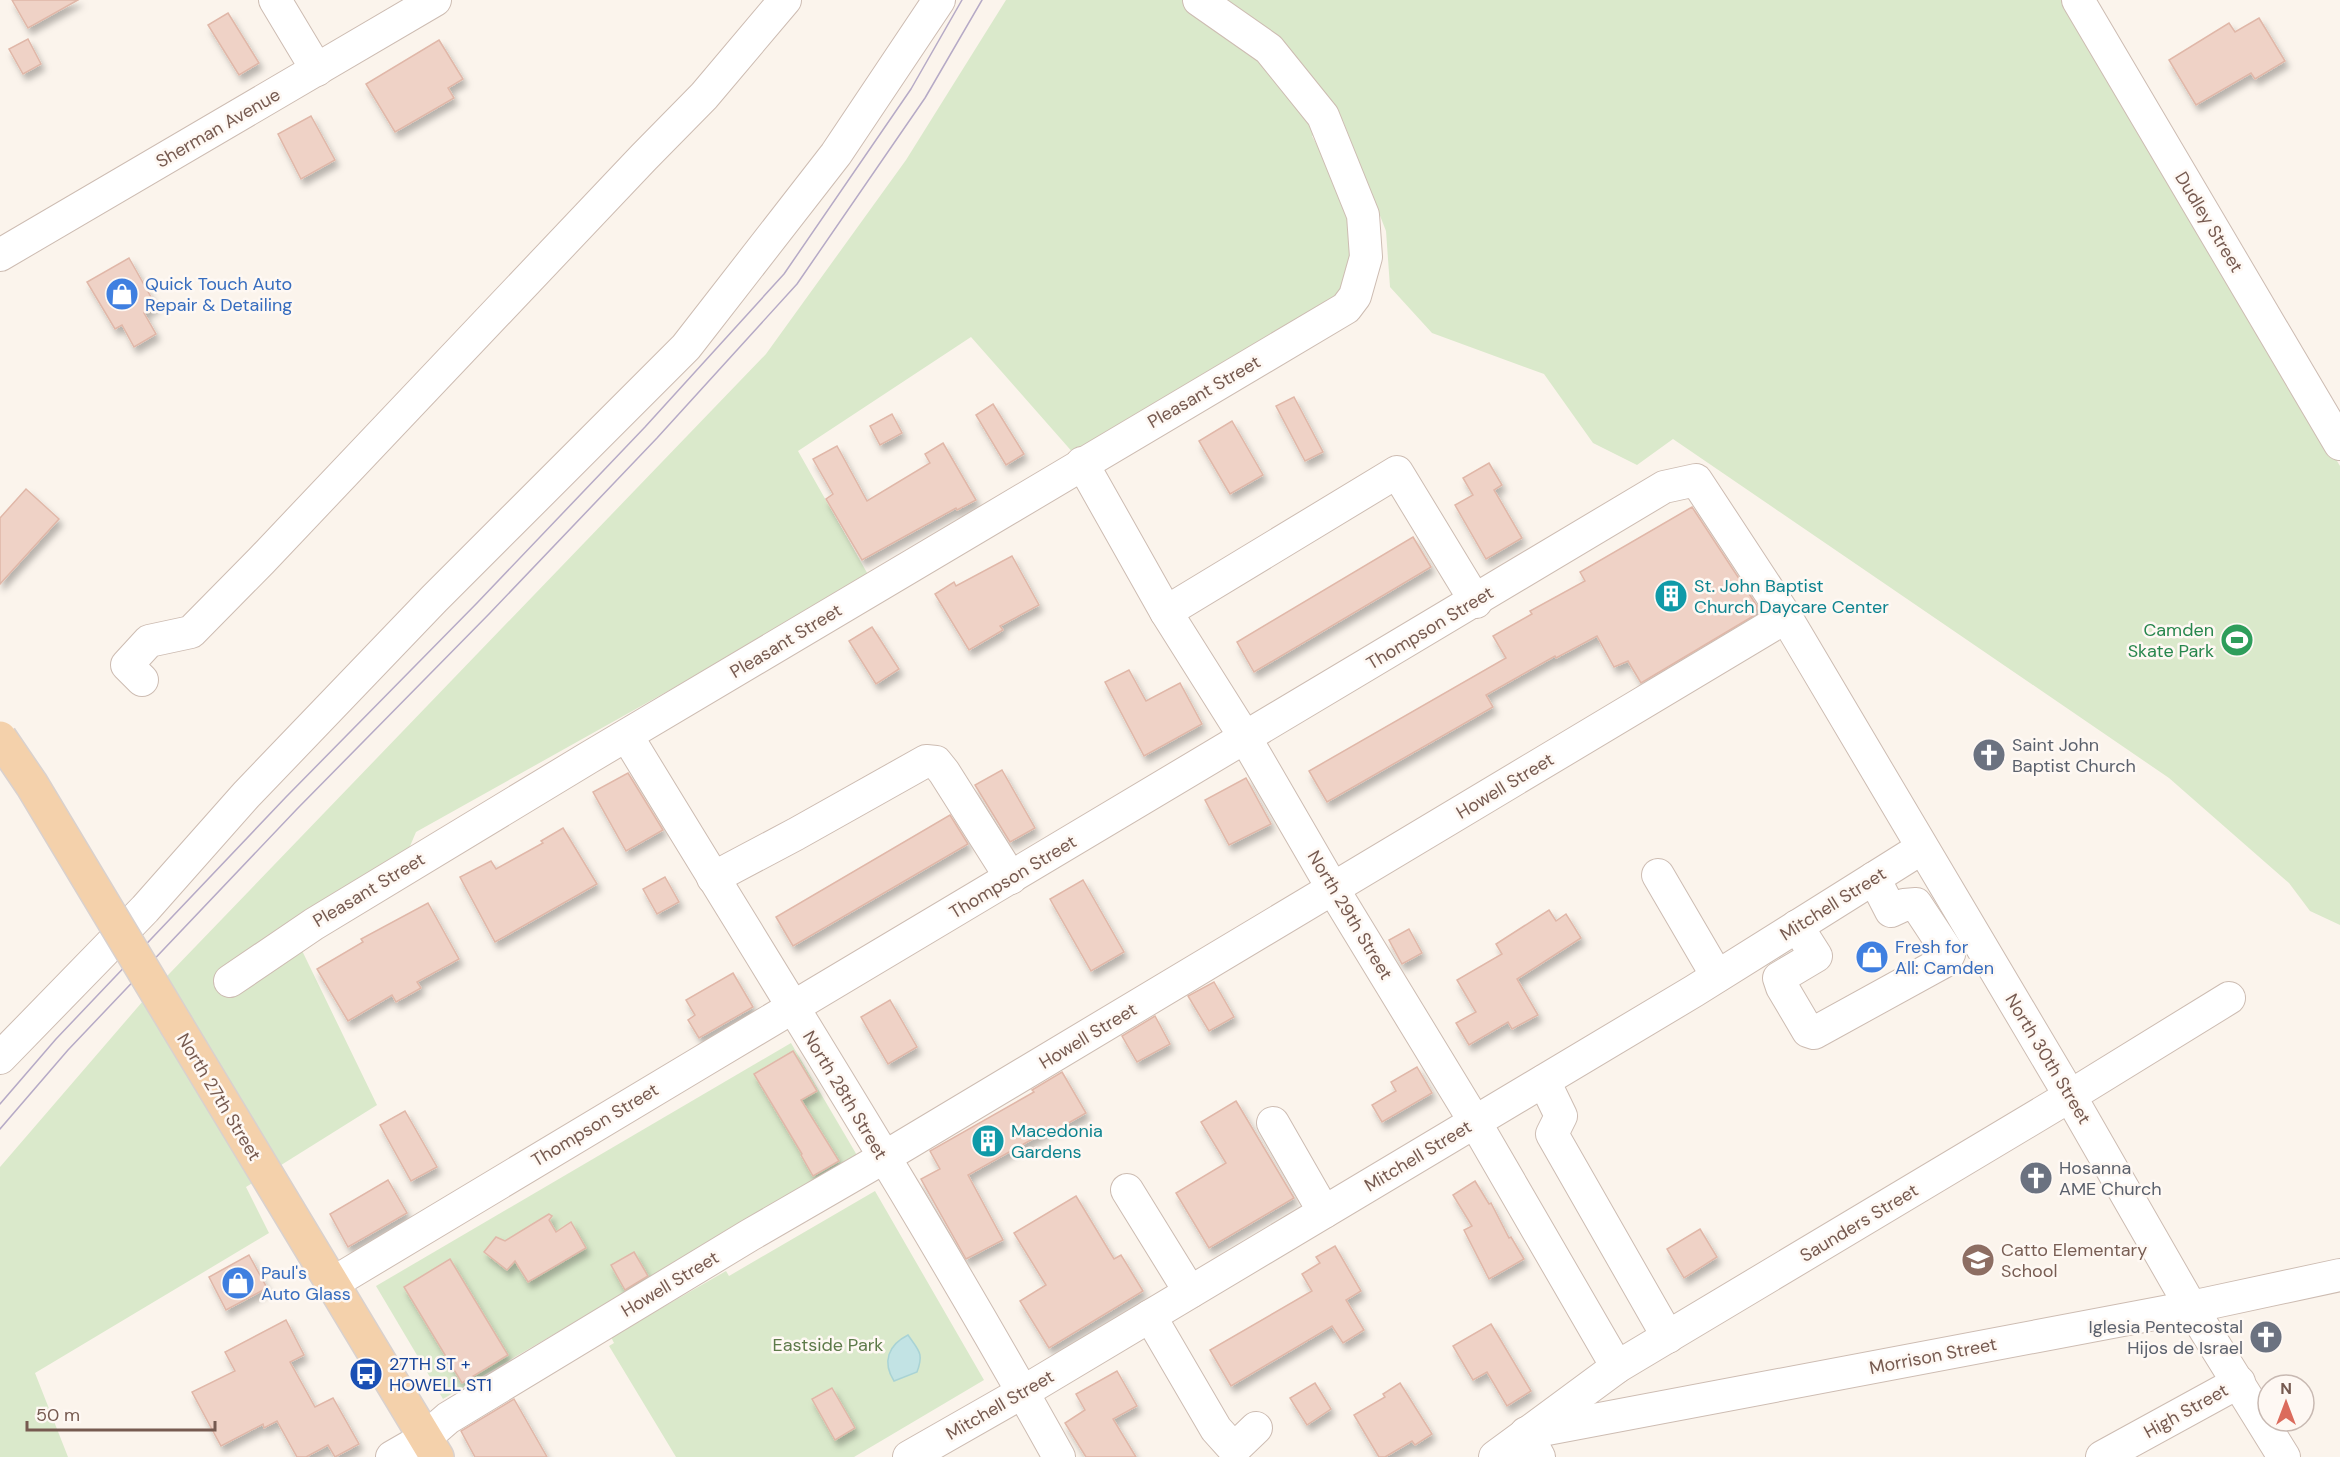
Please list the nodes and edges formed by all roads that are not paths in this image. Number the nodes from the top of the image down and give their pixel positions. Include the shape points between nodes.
1 (275, 0) edge
2 (435, 0) edge
3 (785, 0) edge
4 (939, 0) edge
5 (1199, 0) edge
6 (2078, 0) edge
7 (317, 70) junction
8 (0, 255) edge
9 (2340, 444) edge
10 (1082, 463) junction
11 (1696, 480) joint
12 (1476, 602) junction
13 (1166, 612) junction
14 (1786, 617) junction
15 (142, 680) dead end
16 (627, 736) junction
17 (0, 738) edge
18 (1246, 738) junction
19 (1922, 848) junction
20 (1658, 875) dead end
21 (713, 878) junction
22 (1011, 878) junction
23 (1874, 878) junction
24 (1333, 889) junction
25 (1797, 926) junction
26 (1717, 976) junction
27 (230, 981) dead end
28 (2229, 998) dead end
29 (792, 1007) junction
30 (0, 1058) edge
31 (1544, 1081) junction
32 (2070, 1096) junction
33 (1475, 1122) junction
34 (1273, 1123) dead end
35 (883, 1158) junction
36 (1127, 1190) dead end
37 (1324, 1212) junction
38 (2340, 1275) edge
39 (333, 1283) junction
40 (1190, 1292) junction
41 (2192, 1307) junction
42 (1150, 1316) junction
43 (1668, 1337) junction
44 (1617, 1367) junction
45 (2239, 1382) junction
46 (1023, 1392) junction
47 (1256, 1428) dead end
48 (1532, 1445) edge
49 (430, 1447) edge
50 (392, 1457) edge
51 (909, 1457) edge
52 (1059, 1457) edge
53 (1495, 1457) edge
54 (2102, 1457) edge
55 (2284, 1457) edge

1 - 7 street
2 - 7 street, Sherman Avenue
3 - 15 street via 704,96 191,632 149,640 127,665
4 - 30 street via 836,154 686,347 278,760 145,909
5 - 10 street, Pleasant Street via 1269,50 1323,116 1363,215 1366,257 1355,296 1347,308
6 - 9 street, Dudley Street
7 - 8 street, Sherman Avenue
10 - 13 street, North 29th Street
10 - 16 street, Pleasant Street
11 - 12 street, Thompson Street via 1664,487
11 - 14 street, North 30th Street
12 - 13 street via 1397,472
12 - 18 street, Thompson Street
13 - 18 street, North 29th Street
14 - 19 street, North 30th Street
14 - 24 street, Howell Street
16 - 21 street, North 28th Street
16 - 27 street, Pleasant Street via 314,924
17 - 39 main road, North 27th Street, bridge
18 - 22 street, Thompson Street
18 - 24 street, North 29th Street
19 - 23 street, Mitchell Street
19 - 32 street, North 30th Street
20 - 26 street
21 - 22 street via 926,760 936,762 944,772
21 - 29 street, North 28th Street
22 - 29 street, Thompson Street
23 - 25 street, Mitchell Street
23 - 25 street via 1890,911 1904,904 1916,904 1949,954 1944,961 1815,1033 1808,1031 1779,978 1816,956
24 - 33 street, North 29th Street
24 - 35 street, Howell Street
25 - 26 street, Mitchell Street
26 - 31 street, Mitchell Street
28 - 32 street, Saunders Street
29 - 35 street, North 28th Street
29 - 39 street, Thompson Street
31 - 33 street, Mitchell Street
31 - 43 street via 1562,1116 1552,1134
32 - 41 street, North 30th Street
32 - 43 street, Saunders Street
33 - 37 street, Mitchell Street
33 - 44 street, North 29th Street
34 - 37 street
35 - 46 street, North 28th Street
35 - 49 street, Howell Street via 458,1412
36 - 40 street
37 - 40 street, Mitchell Street
38 - 41 street, Morrison Street
39 - 49 main road, North 27th Street
40 - 42 street, Mitchell Street
41 - 45 street, North 30th Street
41 - 48 street, Morrison Street
42 - 46 street, Mitchell Street
42 - 47 street via 1216,1429 1234,1449
43 - 44 street, Saunders Street
44 - 48 street, Saunders Street
45 - 54 street, High Street
45 - 55 street, North 30th Street
46 - 51 street, Mitchell Street
46 - 52 street, North 28th Street
48 - 53 street, Saunders Street
49 - 50 street, Howell Street

